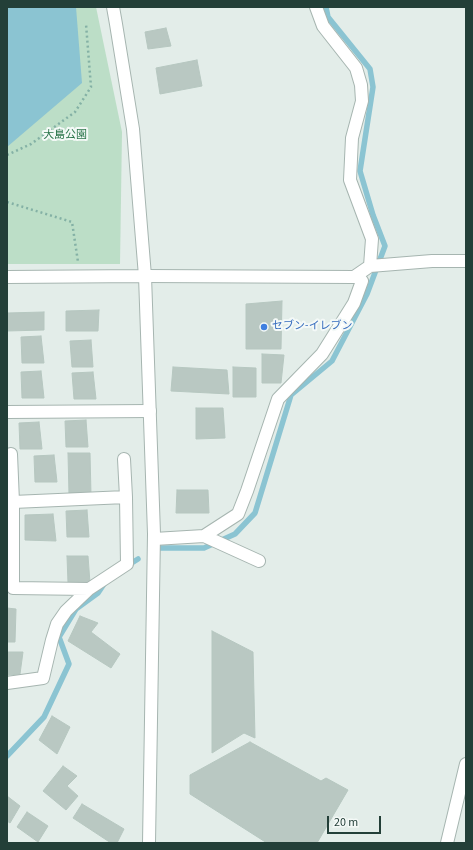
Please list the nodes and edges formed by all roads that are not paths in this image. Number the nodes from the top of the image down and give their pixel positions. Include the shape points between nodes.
1 (113, 7) edge
2 (316, 7) edge
3 (466, 261) edge
4 (370, 266) junction
5 (357, 275) junction
6 (145, 276) junction
7 (7, 277) edge
8 (150, 410) junction
9 (7, 412) edge
10 (10, 454) dead end
11 (124, 459) dead end
12 (126, 497) junction
13 (13, 502) junction
14 (205, 537) junction
15 (154, 539) junction
16 (259, 561) dead end
17 (89, 589) junction
18 (7, 683) edge
19 (466, 764) edge
20 (149, 843) edge
21 (447, 843) edge

1 - 6 street via 133,129
2 - 4 street via 323,26 356,68 361,85 362,101 352,138 350,180 372,239
3 - 4 street
4 - 5 street
5 - 6 street
5 - 14 street via 362,281 354,303 322,354 278,399 238,514
6 - 7 street
6 - 8 street
8 - 9 street
8 - 15 street
10 - 13 street
11 - 12 street
12 - 13 street
12 - 17 street via 127,564
13 - 17 street via 12,588
14 - 15 street
14 - 16 street
15 - 20 street
17 - 18 street via 66,611 57,624 43,678
19 - 21 street

